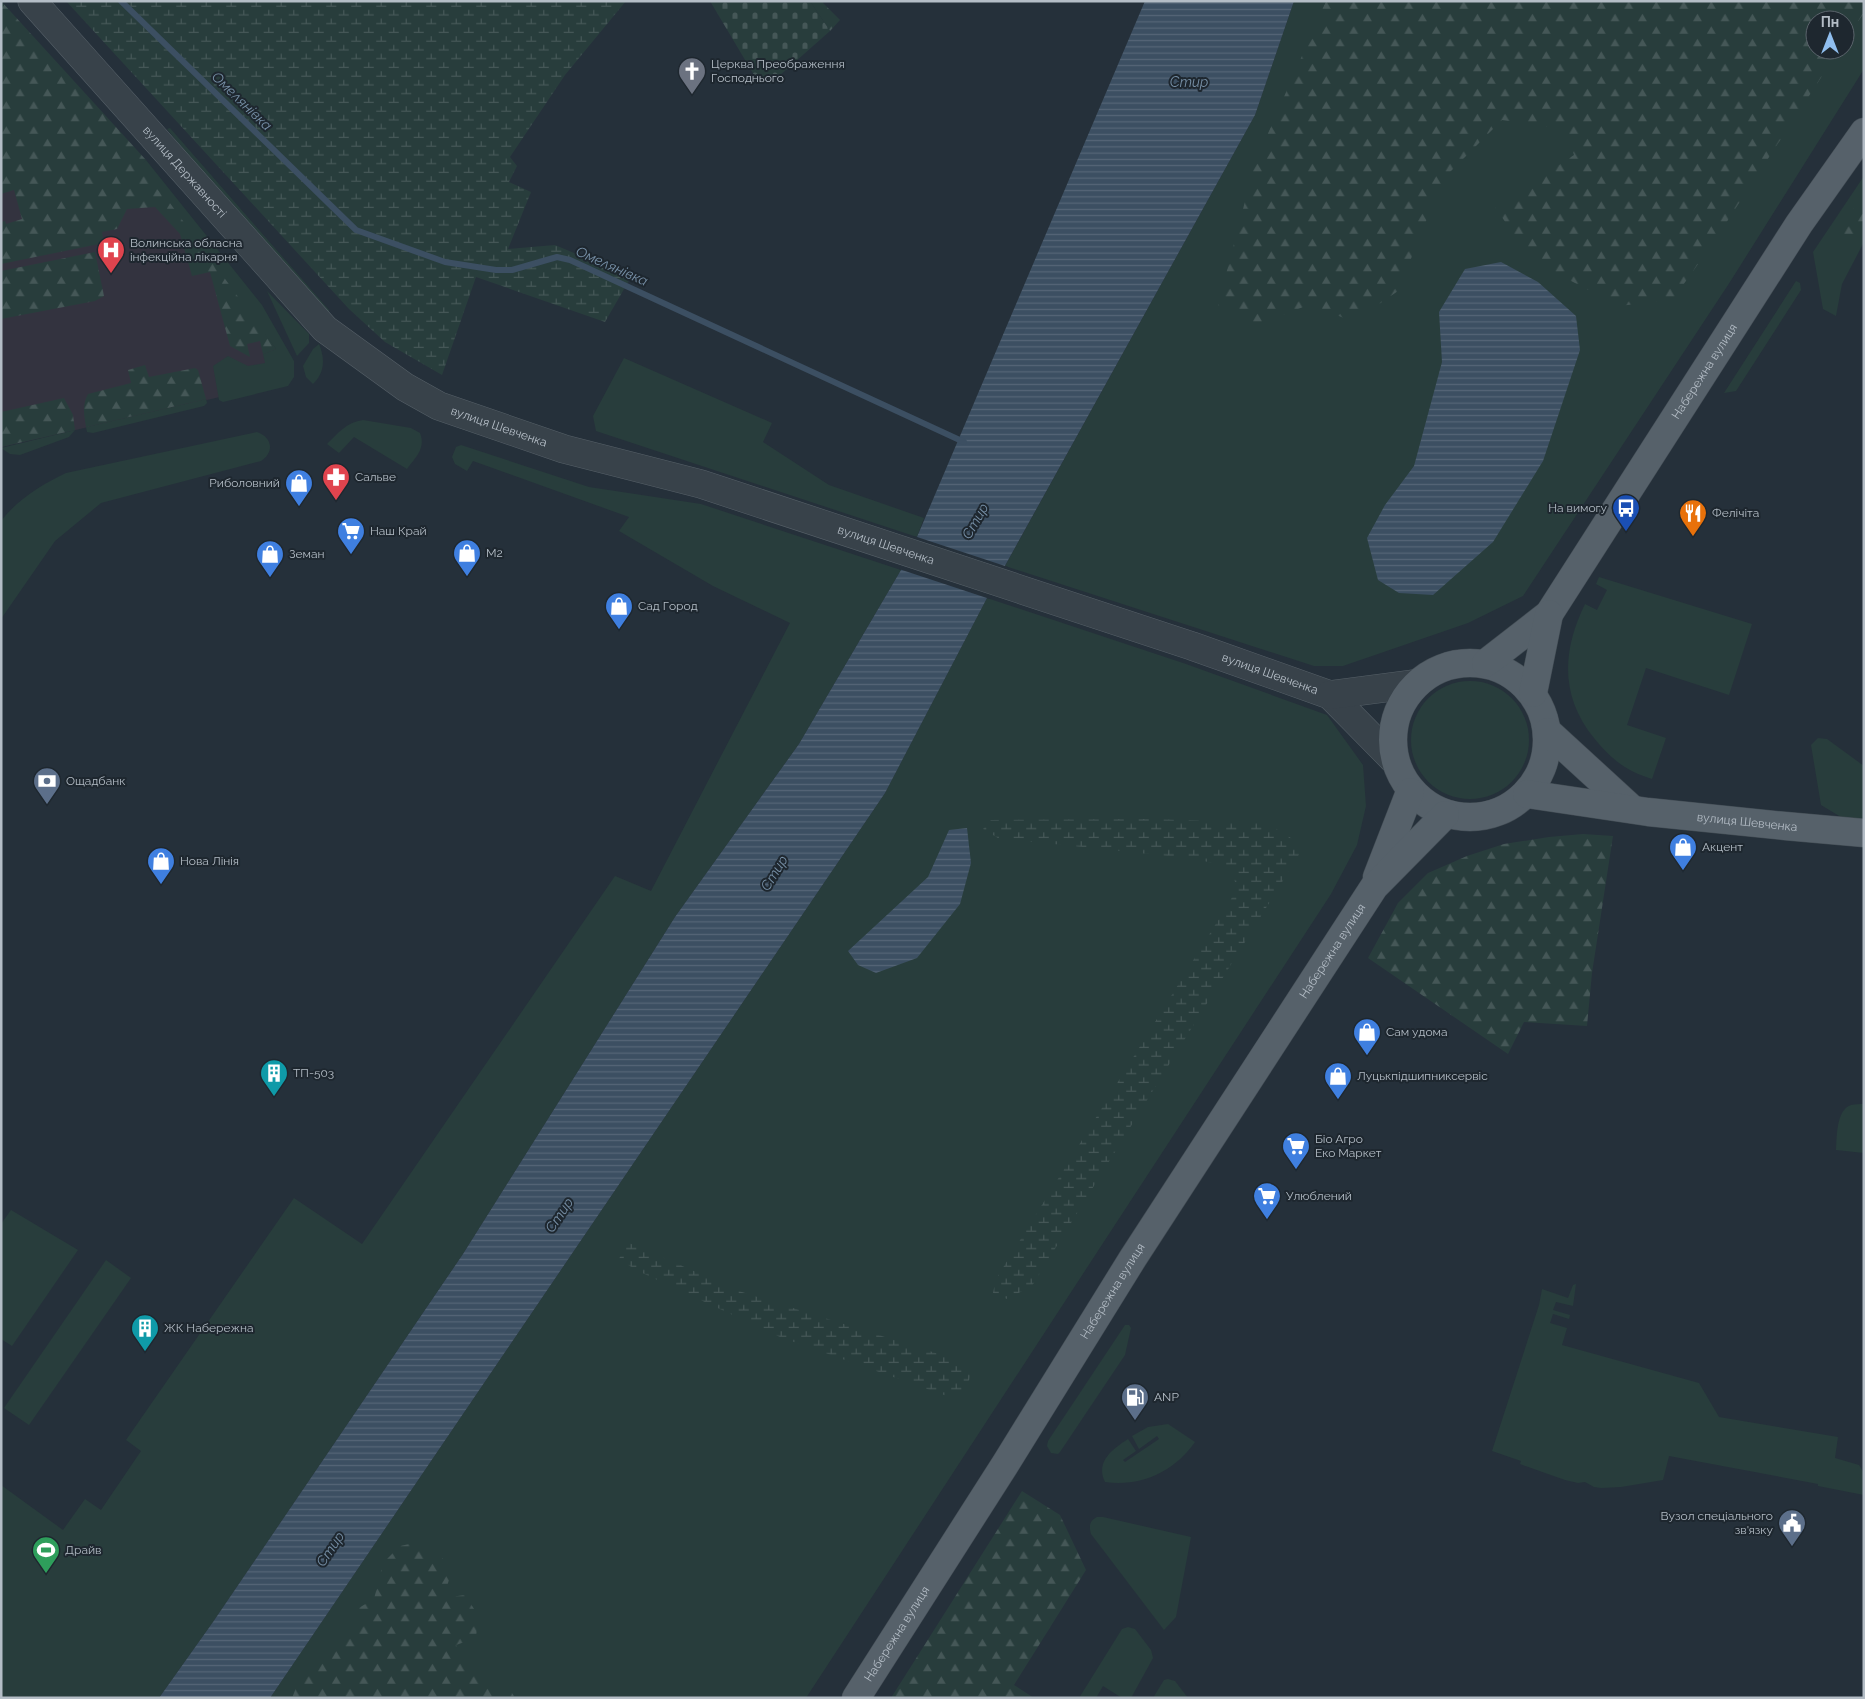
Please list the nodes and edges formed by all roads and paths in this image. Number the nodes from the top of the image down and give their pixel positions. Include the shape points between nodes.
1 (32, 1) edge
2 (1864, 132) edge
3 (439, 406) joint
4 (1549, 614) junction
5 (1486, 663) junction
6 (1414, 684) junction
7 (1533, 693) junction
8 (1330, 695) junction
9 (1548, 732) junction
10 (1392, 758) junction
11 (1410, 792) junction
12 (1527, 794) junction
13 (1632, 809) junction
14 (1445, 815) junction
15 (1864, 833) edge
16 (1374, 887) junction
17 (856, 1698) edge

1 - 3 street, вулиця Державності via 325,329 405,387
2 - 4 main road, Набережна вулиця via 1799,224
3 - 8 street, вулиця Шевченка via 564,449 707,486 1192,646
4 - 5 main road, Набережна вулиця
4 - 7 main road, Набережна вулиця
5 - 6 main road via 1447,665
5 - 7 main road via 1512,674
6 - 8 street, вулиця Шевченка
6 - 10 main road via 1393,719
7 - 9 main road
8 - 10 street, вулиця Шевченка
9 - 12 main road via 1544,766
9 - 13 main road
10 - 11 main road
11 - 14 main road
11 - 16 main road, Набережна вулиця
12 - 13 main road, вулиця Шевченка
12 - 14 main road via 1489,816
13 - 15 main road, вулиця Шевченка
14 - 16 main road, Набережна вулиця
16 - 17 main road, Набережна вулиця via 1133,1258

